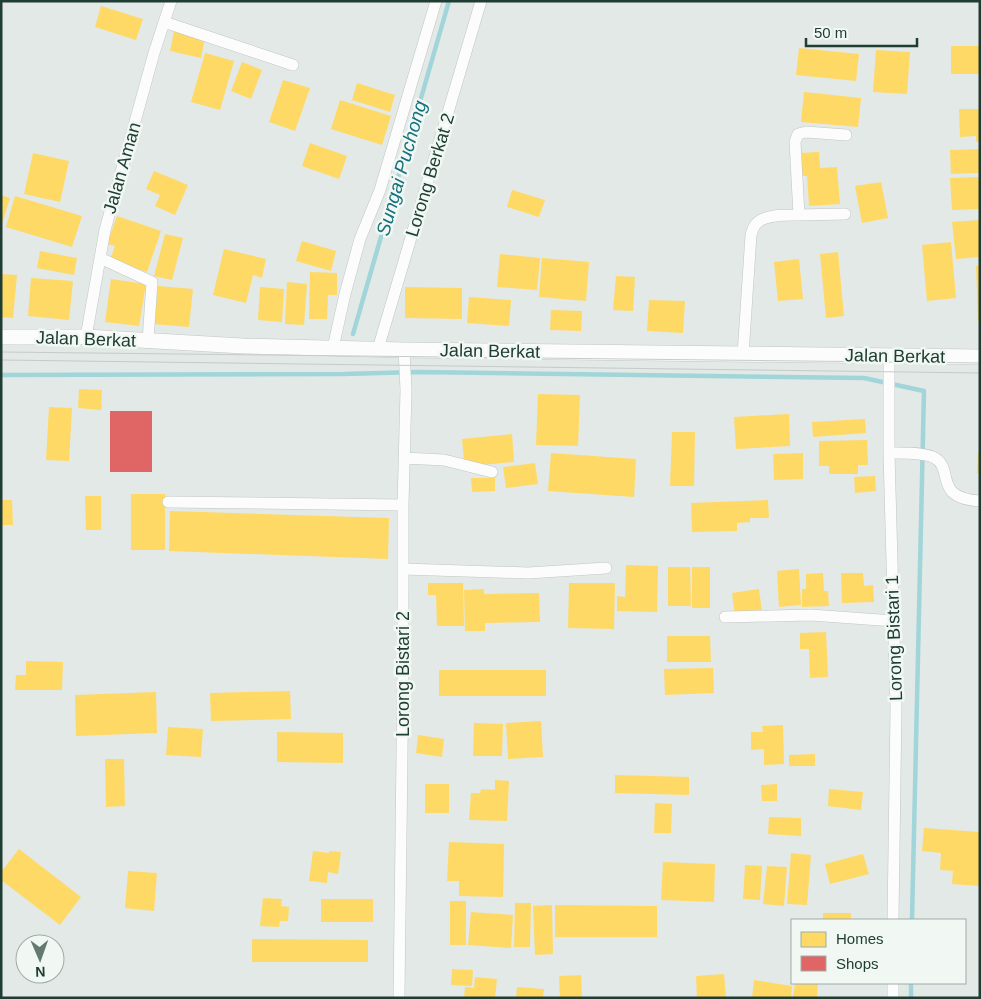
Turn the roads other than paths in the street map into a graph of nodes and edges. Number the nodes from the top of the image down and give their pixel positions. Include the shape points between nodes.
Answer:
1 (171, 1) edge
2 (436, 1) edge
3 (481, 1) edge
4 (164, 22) junction
5 (293, 65) dead end
6 (846, 135) dead end
7 (845, 214) dead end
8 (799, 215) junction
9 (100, 258) junction
10 (1, 337) edge
11 (86, 338) junction
12 (148, 341) junction
13 (333, 348) junction
14 (378, 349) junction
15 (743, 354) junction
16 (405, 357) junction
17 (980, 357) edge
18 (889, 363) junction
19 (889, 453) junction
20 (404, 458) junction
21 (492, 472) dead end
22 (980, 501) edge
23 (168, 502) dead end
24 (403, 505) junction
25 (606, 568) dead end
26 (403, 569) junction
27 (725, 617) dead end
28 (894, 621) junction
29 (893, 919) edge
30 (893, 984) edge
31 (399, 998) edge
32 (893, 998) edge

1 - 4 street, Jalan Aman
2 - 13 street via 380,190 360,238
3 - 14 street, Lorong Berkat 2
4 - 5 street
4 - 9 street, Jalan Aman via 105,230
6 - 8 street via 798,134 795,142
7 - 8 street
8 - 15 street via 765,219 753,229
9 - 11 street, Jalan Aman
9 - 12 street via 152,282
10 - 11 street, Jalan Berkat
11 - 12 street, Jalan Berkat
12 - 13 street, Jalan Berkat
13 - 14 street, Jalan Berkat
14 - 16 street, Jalan Berkat
15 - 16 street, Jalan Berkat
15 - 18 street, Jalan Berkat
16 - 20 street, Lorong Bistari 2
17 - 18 street, Jalan Berkat
18 - 19 street, Lorong Bistari 1
19 - 22 street via 932,457 940,463 947,487 952,492
19 - 28 street, Lorong Bistari 1
20 - 21 street via 444,460
20 - 24 street, Lorong Bistari 2
23 - 24 street
24 - 26 street, Lorong Bistari 2
25 - 26 street via 528,573
26 - 31 street, Lorong Bistari 2
27 - 28 street via 811,615
28 - 29 street, Lorong Bistari 1
30 - 32 street

